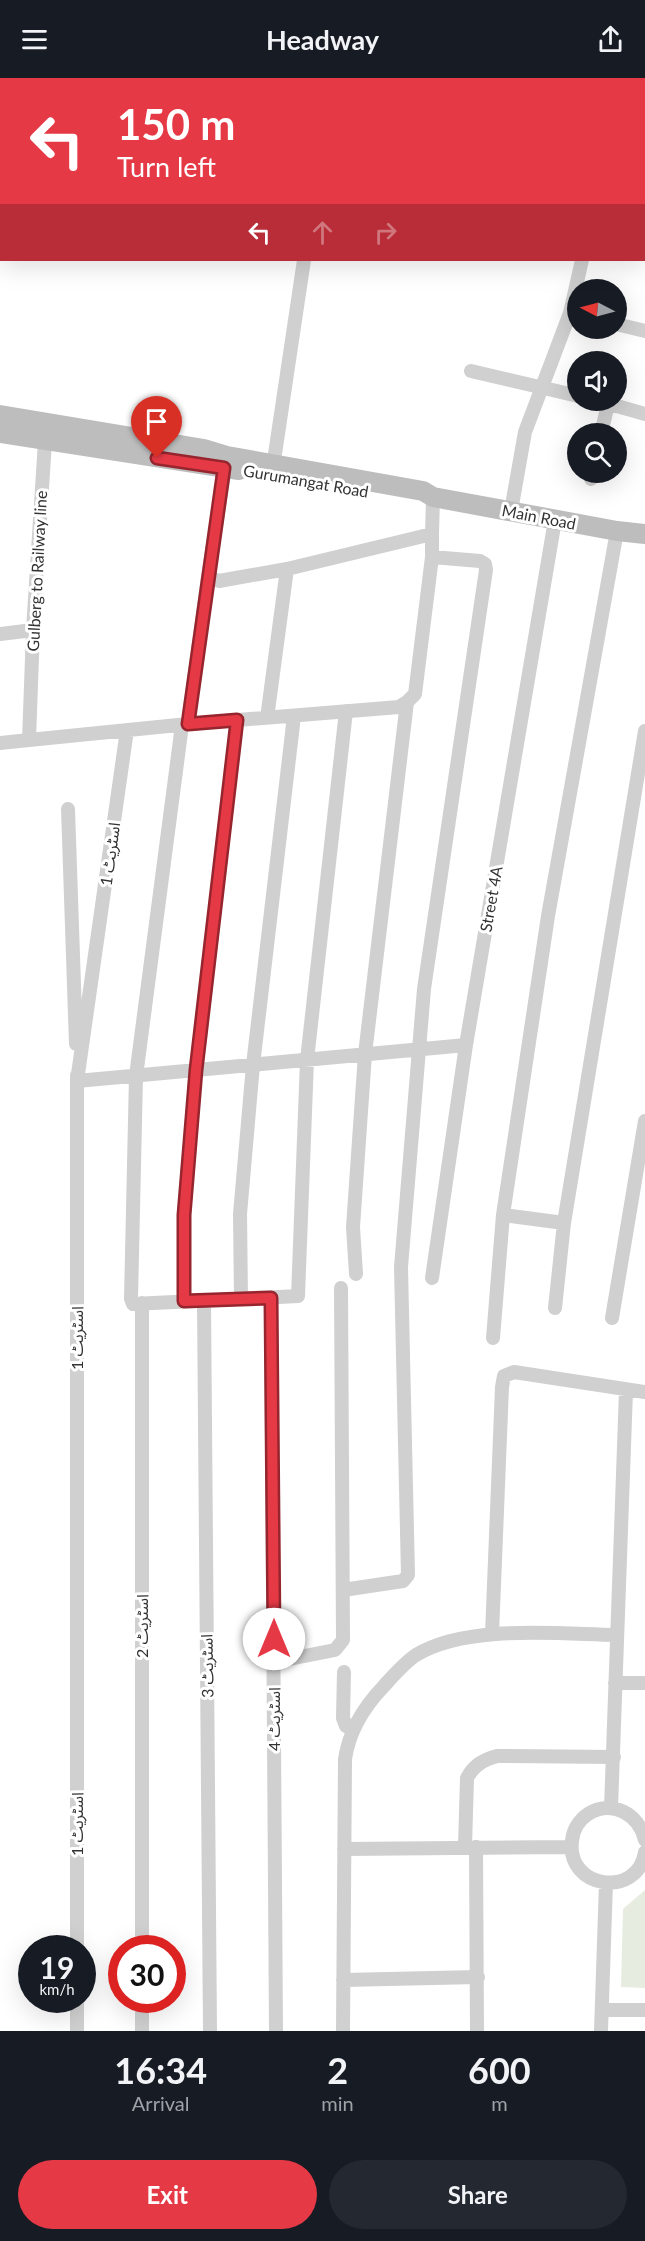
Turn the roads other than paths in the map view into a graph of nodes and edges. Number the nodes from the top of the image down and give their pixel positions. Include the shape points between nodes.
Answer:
1 (304, 261) edge
2 (582, 261) edge
3 (579, 279) edge
4 (627, 327) edge
5 (567, 330) edge
6 (645, 331) edge
7 (471, 370) dead end
8 (543, 387) junction
9 (567, 393) edge
10 (627, 409) edge
11 (645, 414) edge
12 (0, 415) edge
13 (47, 432) junction
14 (0, 433) edge
15 (225, 462) junction
16 (273, 468) junction
17 (433, 497) junction
18 (511, 511) junction
19 (555, 520) junction
20 (617, 531) junction
21 (432, 534) junction
22 (645, 534) edge
23 (432, 557) junction
24 (287, 569) junction
25 (208, 577) junction
26 (33, 630) junction
27 (0, 634) edge
28 (407, 702) junction
29 (346, 711) junction
30 (294, 716) junction
31 (267, 718) junction
32 (237, 720) junction
33 (185, 725) junction
34 (127, 730) junction
35 (645, 731) edge
36 (30, 740) junction
37 (0, 743) edge
38 (68, 809) dead end
39 (466, 1045) junction
40 (420, 1049) junction
41 (364, 1054) junction
42 (307, 1060) junction
43 (253, 1065) junction
44 (196, 1070) junction
45 (136, 1076) junction
46 (77, 1081) junction
47 (645, 1121) edge
48 (503, 1215) junction
49 (564, 1223) junction
50 (356, 1274) dead end
51 (432, 1278) dead end
52 (341, 1288) dead end
53 (271, 1298) junction
54 (241, 1299) junction
55 (184, 1301) junction
56 (204, 1301) junction
57 (141, 1303) junction
58 (555, 1308) dead end
59 (612, 1318) dead end
60 (493, 1338) dead end
61 (626, 1391) junction
62 (645, 1392) edge
63 (343, 1590) junction
64 (492, 1634) junction
65 (616, 1635) junction
66 (274, 1662) junction
67 (344, 1672) dead end
68 (615, 1683) junction
69 (645, 1683) edge
70 (353, 1730) junction
71 (614, 1757) junction
72 (611, 1808) junction
73 (645, 1840) edge
74 (471, 1847) junction
75 (571, 1847) junction
76 (344, 1849) junction
77 (645, 1852) edge
78 (606, 1883) junction
79 (77, 1935) edge
80 (142, 1935) edge
81 (478, 1977) junction
82 (343, 1980) junction
83 (603, 2010) junction
84 (645, 2010) edge
85 (77, 2013) edge
86 (142, 2013) edge
87 (78, 2031) edge
88 (142, 2031) edge
89 (210, 2031) edge
90 (276, 2031) edge
91 (343, 2031) edge
92 (477, 2031) edge
93 (601, 2031) edge

1 - 16 street
2 - 3 street
4 - 6 street
5 - 8 street
7 - 8 street
8 - 9 street
8 - 18 street via 525,432
10 - 11 street
12 - 13 street
13 - 14 street
13 - 15 street, Main Road via 204,448
13 - 26 street, Gulberg to Railway line
15 - 16 street, Main Road
15 - 25 street
16 - 17 street, Main Road via 423,491
17 - 18 street, Main Road
17 - 21 street
18 - 19 street, Main Road
19 - 20 street, Main Road
19 - 39 street, Street 4A
20 - 22 street, Main Road
20 - 48 street via 548,916
21 - 23 street
21 - 24 street
23 - 28 street via 415,694
23 - 40 street via 480,561 486,570 424,989
24 - 25 street via 219,581
24 - 31 street
25 - 33 street
26 - 27 street
26 - 36 street, Gulberg to Railway line
28 - 29 street via 399,707
28 - 41 street
29 - 30 street
29 - 42 street
30 - 31 street
30 - 43 street
31 - 32 street
32 - 33 street
32 - 44 street
33 - 34 street
33 - 45 street
34 - 36 street
34 - 46 street, اسٹریٹ 1
35 - 49 street
36 - 37 street
38 - 46 street
39 - 40 street
39 - 51 street, Street 4A
40 - 41 street
40 - 63 street via 401,1268 408,1575 403,1581
41 - 42 street
41 - 50 street via 353,1227
42 - 43 street
42 - 53 street via 298,1296
43 - 44 street
43 - 54 street via 240,1214
44 - 45 street
44 - 55 street via 184,1215
45 - 46 street
45 - 57 street via 131,1299 133,1304
46 - 79 street, اسٹریٹ 1
47 - 59 street
48 - 49 street
48 - 60 street
49 - 58 street
52 - 63 street
53 - 54 street
53 - 66 street, اسٹریٹ 4
54 - 56 street
55 - 56 street
55 - 57 street
56 - 89 street, اسٹریٹ 3
57 - 80 street, اسٹریٹ 2
61 - 62 street
61 - 64 street via 514,1372 504,1376
61 - 65 street
63 - 66 street via 340,1646
64 - 65 street
64 - 70 street via 453,1641 415,1656 375,1694
65 - 68 street
66 - 90 street, اسٹریٹ 4
67 - 70 street via 343,1718
68 - 69 street
68 - 71 street
70 - 76 street via 345,1759
71 - 72 street
71 - 74 street via 496,1756 472,1768 467,1778
72 - 73 street via 636,1820
72 - 75 street via 599,1809 578,1823
74 - 75 street
74 - 76 street
74 - 81 street
75 - 78 street via 578,1868 586,1876
76 - 82 street
77 - 78 street via 630,1877
78 - 83 street
81 - 82 street
81 - 92 street
82 - 91 street
83 - 84 street
83 - 93 street
85 - 87 street
86 - 88 street

